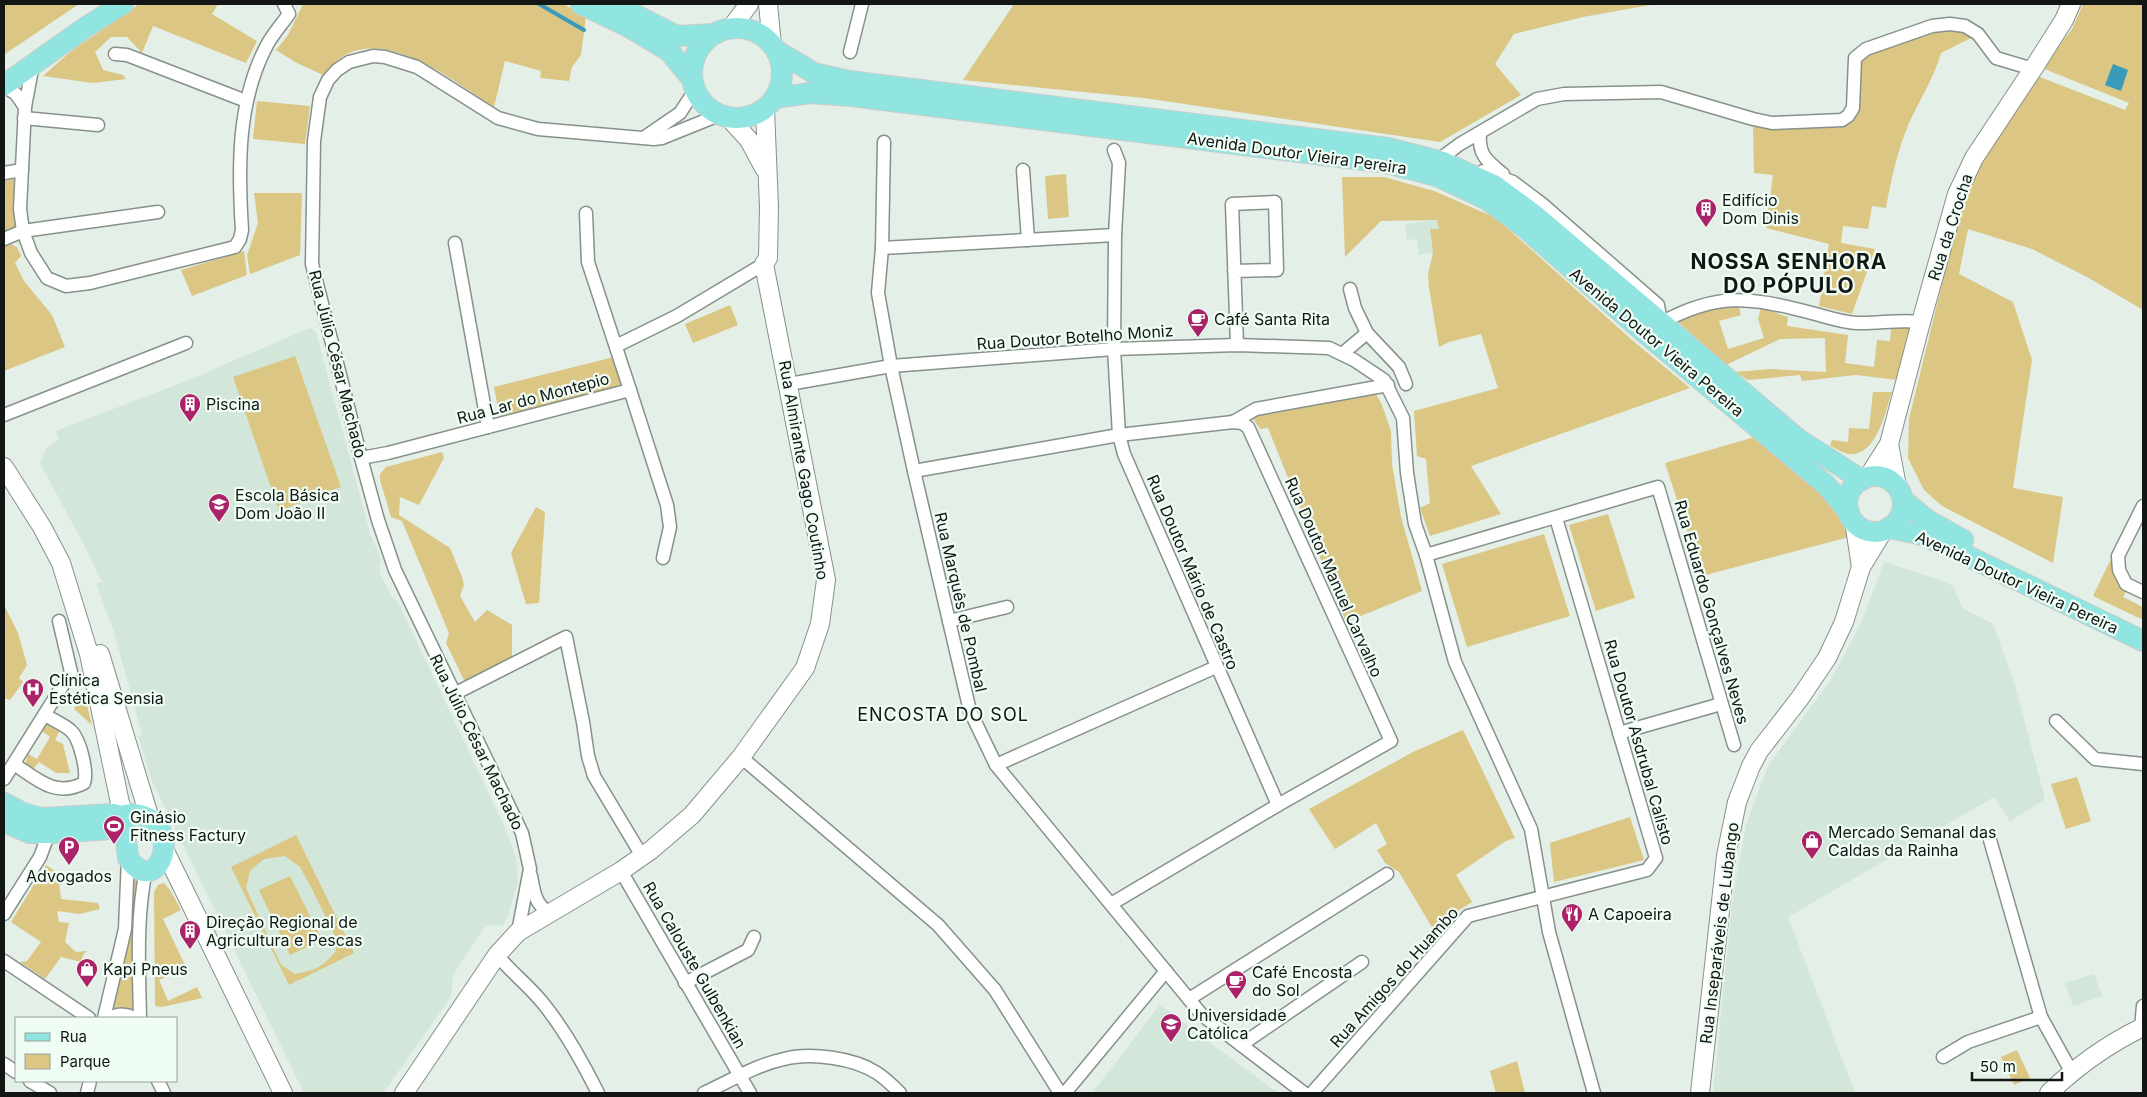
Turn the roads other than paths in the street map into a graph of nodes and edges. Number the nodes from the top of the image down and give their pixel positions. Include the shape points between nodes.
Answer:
1 (100, 4) edge
2 (123, 4) edge
3 (284, 4) edge
4 (581, 4) edge
5 (614, 4) edge
6 (749, 4) edge
7 (768, 4) edge
8 (862, 4) edge
9 (2070, 4) edge
10 (723, 31) junction
11 (775, 48) junction
12 (850, 52) dead end
13 (115, 54) dead end
14 (33, 64) junction
15 (4, 69) edge
16 (2033, 69) junction
17 (693, 84) junction
18 (4, 85) edge
19 (246, 101) junction
20 (770, 103) junction
21 (24, 113) junction
22 (724, 116) junction
23 (98, 125) dead end
24 (1480, 133) junction
25 (645, 138) junction
26 (884, 142) dead end
27 (1114, 150) dead end
28 (1437, 161) junction
29 (22, 170) junction
30 (1023, 170) dead end
31 (4, 173) edge
32 (768, 175) junction
33 (1513, 182) junction
34 (158, 212) dead end
35 (586, 213) dead end
36 (23, 231) junction
37 (1115, 235) junction
38 (4, 239) edge
39 (1028, 240) junction
40 (455, 243) dead end
41 (882, 248) junction
42 (764, 264) junction
43 (1234, 271) junction
44 (1350, 289) dead end
45 (1921, 322) junction
46 (1661, 323) junction
47 (1367, 333) junction
48 (186, 343) dead end
49 (1237, 345) junction
50 (616, 346) junction
51 (1114, 349) junction
52 (1342, 354) junction
53 (891, 366) junction
54 (789, 384) junction
55 (1406, 384) dead end
56 (1388, 386) junction
57 (630, 390) junction
58 (4, 415) edge
59 (1233, 422) junction
60 (488, 427) junction
61 (1119, 435) junction
62 (1889, 444) junction
63 (361, 458) junction
64 (4, 467) edge
65 (914, 471) junction
66 (1865, 479) junction
67 (1900, 493) junction
68 (2143, 506) edge
69 (1851, 517) junction
70 (1556, 518) junction
71 (1886, 529) junction
72 (1426, 555) junction
73 (663, 558) dead end
74 (61, 563) junction
75 (1861, 567) junction
76 (2143, 592) edge
77 (1007, 607) dead end
78 (59, 621) dead end
79 (949, 621) junction
80 (2143, 626) edge
81 (2143, 641) edge
82 (1216, 667) junction
83 (454, 694) junction
84 (1721, 704) junction
85 (45, 715) junction
86 (2056, 721) dead end
87 (1619, 733) junction
88 (1734, 745) dead end
89 (741, 757) junction
90 (14, 764) junction
91 (2143, 764) edge
92 (996, 766) junction
93 (4, 779) edge
94 (4, 803) edge
95 (1278, 805) junction
96 (150, 818) junction
97 (124, 820) junction
98 (4, 822) edge
99 (49, 833) junction
100 (1990, 840) dead end
101 (164, 848) junction
102 (642, 856) junction
103 (128, 858) junction
104 (151, 869) junction
105 (530, 869) junction
106 (622, 870) junction
107 (1387, 874) dead end
108 (183, 888) junction
109 (1542, 897) junction
110 (1111, 904) junction
111 (550, 913) junction
112 (4, 914) edge
113 (518, 932) junction
114 (754, 937) dead end
115 (497, 955) junction
116 (4, 961) edge
117 (1362, 962) dead end
118 (1166, 971) junction
119 (685, 983) junction
120 (1189, 999) junction
121 (2143, 1006) edge
122 (88, 1017) edge
123 (104, 1017) edge
124 (112, 1017) edge
125 (133, 1017) edge
126 (140, 1017) edge
127 (2041, 1017) junction
128 (2142, 1027) edge
129 (1241, 1045) junction
130 (1943, 1057) dead end
131 (4, 1064) edge
132 (15, 1071) edge
133 (2072, 1071) junction
134 (740, 1075) junction
135 (32, 1082) edge
136 (50, 1093) edge
137 (283, 1093) edge
138 (405, 1093) edge
139 (598, 1093) edge
140 (704, 1093) edge
141 (750, 1093) edge
142 (900, 1093) edge
143 (1060, 1093) edge
144 (1065, 1093) edge
145 (1304, 1093) edge
146 (1312, 1093) edge
147 (1594, 1093) edge
148 (1698, 1093) edge
149 (2048, 1093) edge

1 - 15 main road
2 - 14 main road
3 - 19 street via 289,14 268,44
4 - 17 main road via 627,26 669,52
5 - 10 main road via 677,36
6 - 10 street
7 - 11 street
8 - 12 street
9 - 16 street, Rua da Crocha via 2064,20
10 - 11 main road via 749,30 758,33
10 - 17 main road via 699,48 692,68
11 - 20 main road via 782,75
11 - 28 main road, Avenida Doutor Vieira Pereira via 814,72 849,81 1388,148
13 - 19 street via 127,55
14 - 18 main road
14 - 21 street
16 - 24 street via 1996,58 1978,34 1964,26 1932,26 1866,49 1855,58 1853,108 1842,120 1772,123 1661,92 1564,94 1536,99
16 - 45 street, Rua da Crocha via 1974,158 1957,194
17 - 22 main road via 707,107
17 - 25 street via 680,113
18 - 21 street via 16,94
19 - 36 street via 241,141 242,230 235,247 66,286 47,278 30,253
20 - 22 main road via 748,117
20 - 32 street, Rua Almirante Gago Coutinho
20 - 69 main road, Avenida Doutor Vieira Pereira via 810,93 851,96 1387,163 1438,176 1486,199 1524,228 1826,485
21 - 23 street
21 - 29 street
22 - 25 street, Rua Júlio César Machado via 662,138
22 - 32 street, Rua Almirante Gago Coutinho via 749,140
24 - 28 street
24 - 33 street via 1478,147 1489,163
25 - 63 street, Rua Júlio César Machado via 538,129 498,118 418,66 401,60 373,56 349,62 328,80 320,97 314,141 312,264
26 - 41 street, Rua Marquês de Pombal
27 - 37 street, Rua Doutor Mário de Castro via 1120,163
28 - 33 street, Avenida Doutor Vieira Pereira via 1460,162
28 - 46 main road, Avenida Doutor Vieira Pereira via 1494,185 1536,216
29 - 31 street
29 - 36 street via 20,209
30 - 39 street
32 - 42 street, Rua Almirante Gago Coutinho via 768,258
33 - 46 street, Avenida Doutor Vieira Pereira via 1658,305
34 - 36 street
35 - 50 street via 588,262
36 - 38 street
37 - 39 street
37 - 51 street, Rua Doutor Mário de Castro
39 - 41 street
40 - 60 street
41 - 53 street, Rua Marquês de Pombal via 878,294
42 - 50 street via 677,316
42 - 54 street, Rua Almirante Gago Coutinho
43 - 43 street via 1232,204 1275,202 1277,270
43 - 49 street
44 - 47 street via 1354,308
45 - 46 street via 1856,323 1768,302 1728,300 1683,311
45 - 62 street, Rua da Crocha
46 - 66 main road, Avenida Doutor Vieira Pereira via 1798,439
47 - 52 street
47 - 55 street via 1399,367
48 - 58 street
49 - 51 street, Rua Doutor Botelho Moniz
49 - 52 street, Rua Doutor Botelho Moniz via 1329,348
50 - 57 street
51 - 53 street, Rua Doutor Botelho Moniz
51 - 61 street, Rua Doutor Mário de Castro
52 - 56 street, Rua Doutor Botelho Moniz via 1367,368
53 - 54 street, Rua Doutor Botelho Moniz
53 - 65 street, Rua Marquês de Pombal
54 - 89 street, Rua Almirante Gago Coutinho via 826,580 824,608 805,668
56 - 59 street via 1256,410
56 - 72 street, Rua Doutor Botelho Moniz via 1403,418 1410,497
57 - 60 street, Rua Lar do Montepio
57 - 73 street, Rua Lar do Montepio via 667,505 670,527
59 - 61 street
59 - 95 street, Rua Doutor Manuel Carvalho via 1248,427 1391,742
60 - 63 street, Rua Lar do Montepio
61 - 65 street
61 - 82 street, Rua Doutor Mário de Castro via 1124,454
62 - 66 street, Rua da Crocha
62 - 67 street, Rua da Crocha
63 - 83 street, Rua Júlio César Machado via 396,570
64 - 74 street
65 - 79 street, Rua Marquês de Pombal
66 - 67 main road via 1884,478
66 - 69 main road via 1851,490 1848,505
67 - 71 main road via 1901,515
67 - 80 main road, Avenida Doutor Vieira Pereira via 1946,532
68 - 76 street via 2118,556 2119,570 2126,584
69 - 71 main road via 1867,530
69 - 75 street, Rua Inseparáveis de Lubango
70 - 72 street
70 - 84 street, Rua Eduardo Gonçalves Neves via 1658,487
70 - 87 street, Rua Doutor Asdrubal Calisto
71 - 75 street, Rua Inseparáveis de Lubango
71 - 81 main road, Avenida Doutor Vieira Pereira via 1919,534 1949,547
72 - 109 street, Rua Doutor Botelho Moniz via 1455,662 1531,829
74 - 96 street via 84,598
74 - 97 street via 89,654
75 - 148 street, Rua Inseparáveis de Lubango via 1836,640 1800,698 1759,751 1737,802 1726,856
77 - 79 street
78 - 85 street via 71,672
79 - 92 street, Rua Marquês de Pombal via 970,711
82 - 92 street
82 - 95 street, Rua Doutor Mário de Castro
83 - 102 street via 566,637 594,776
83 - 105 street, Rua Júlio César Machado via 522,832
84 - 87 street
84 - 88 street, Rua Eduardo Gonçalves Neves
85 - 90 street
85 - 90 street via 71,730 78,740 86,776 84,783 56,789
86 - 91 street via 2095,759
87 - 109 street, Rua Doutor Asdrubal Calisto via 1656,858 1647,870
89 - 102 street, Rua Almirante Gago Coutinho via 692,815
89 - 143 street via 938,925 995,990
90 - 93 street
92 - 110 street, Rua Marquês de Pombal
94 - 97 main road via 41,818 114,814
95 - 110 street
96 - 97 main road via 138,814
96 - 101 main road via 158,828
97 - 99 main road
97 - 103 main road
98 - 99 main road via 30,833
99 - 112 street via 40,857
100 - 127 street
101 - 104 main road via 160,864
101 - 108 street
102 - 106 street, Rua Almirante Gago Coutinho
103 - 104 main road via 135,866
103 - 123 street via 125,929
104 - 108 street
104 - 126 street via 141,899
105 - 111 street, Rua Júlio César Machado via 540,908
105 - 113 street, Rua Júlio César Machado
106 - 111 street, Rua Almirante Gago Coutinho
106 - 119 street, Rua Calouste Gulbenkian
107 - 120 street
108 - 137 street
109 - 146 street, Rua Amigos do Huambo via 1468,916
109 - 147 street, Rua Doutor Botelho Moniz
110 - 118 street, Rua Marquês de Pombal
111 - 113 street, Rua Almirante Gago Coutinho
113 - 115 street
114 - 119 street via 748,950
115 - 138 street
115 - 139 street via 554,1018
116 - 122 street
117 - 129 street
118 - 120 street, Rua Marquês de Pombal
118 - 144 street
119 - 134 street, Rua Calouste Gulbenkian
120 - 129 street, Rua Marquês de Pombal via 1202,1015
121 - 128 street
124 - 125 street
127 - 130 street via 1968,1042
127 - 133 street
128 - 133 street
129 - 145 street, Rua Marquês de Pombal
131 - 132 street
133 - 149 street
134 - 140 street
134 - 141 street, Rua Calouste Gulbenkian
134 - 142 street via 784,1059 824,1057 877,1072
135 - 136 street

